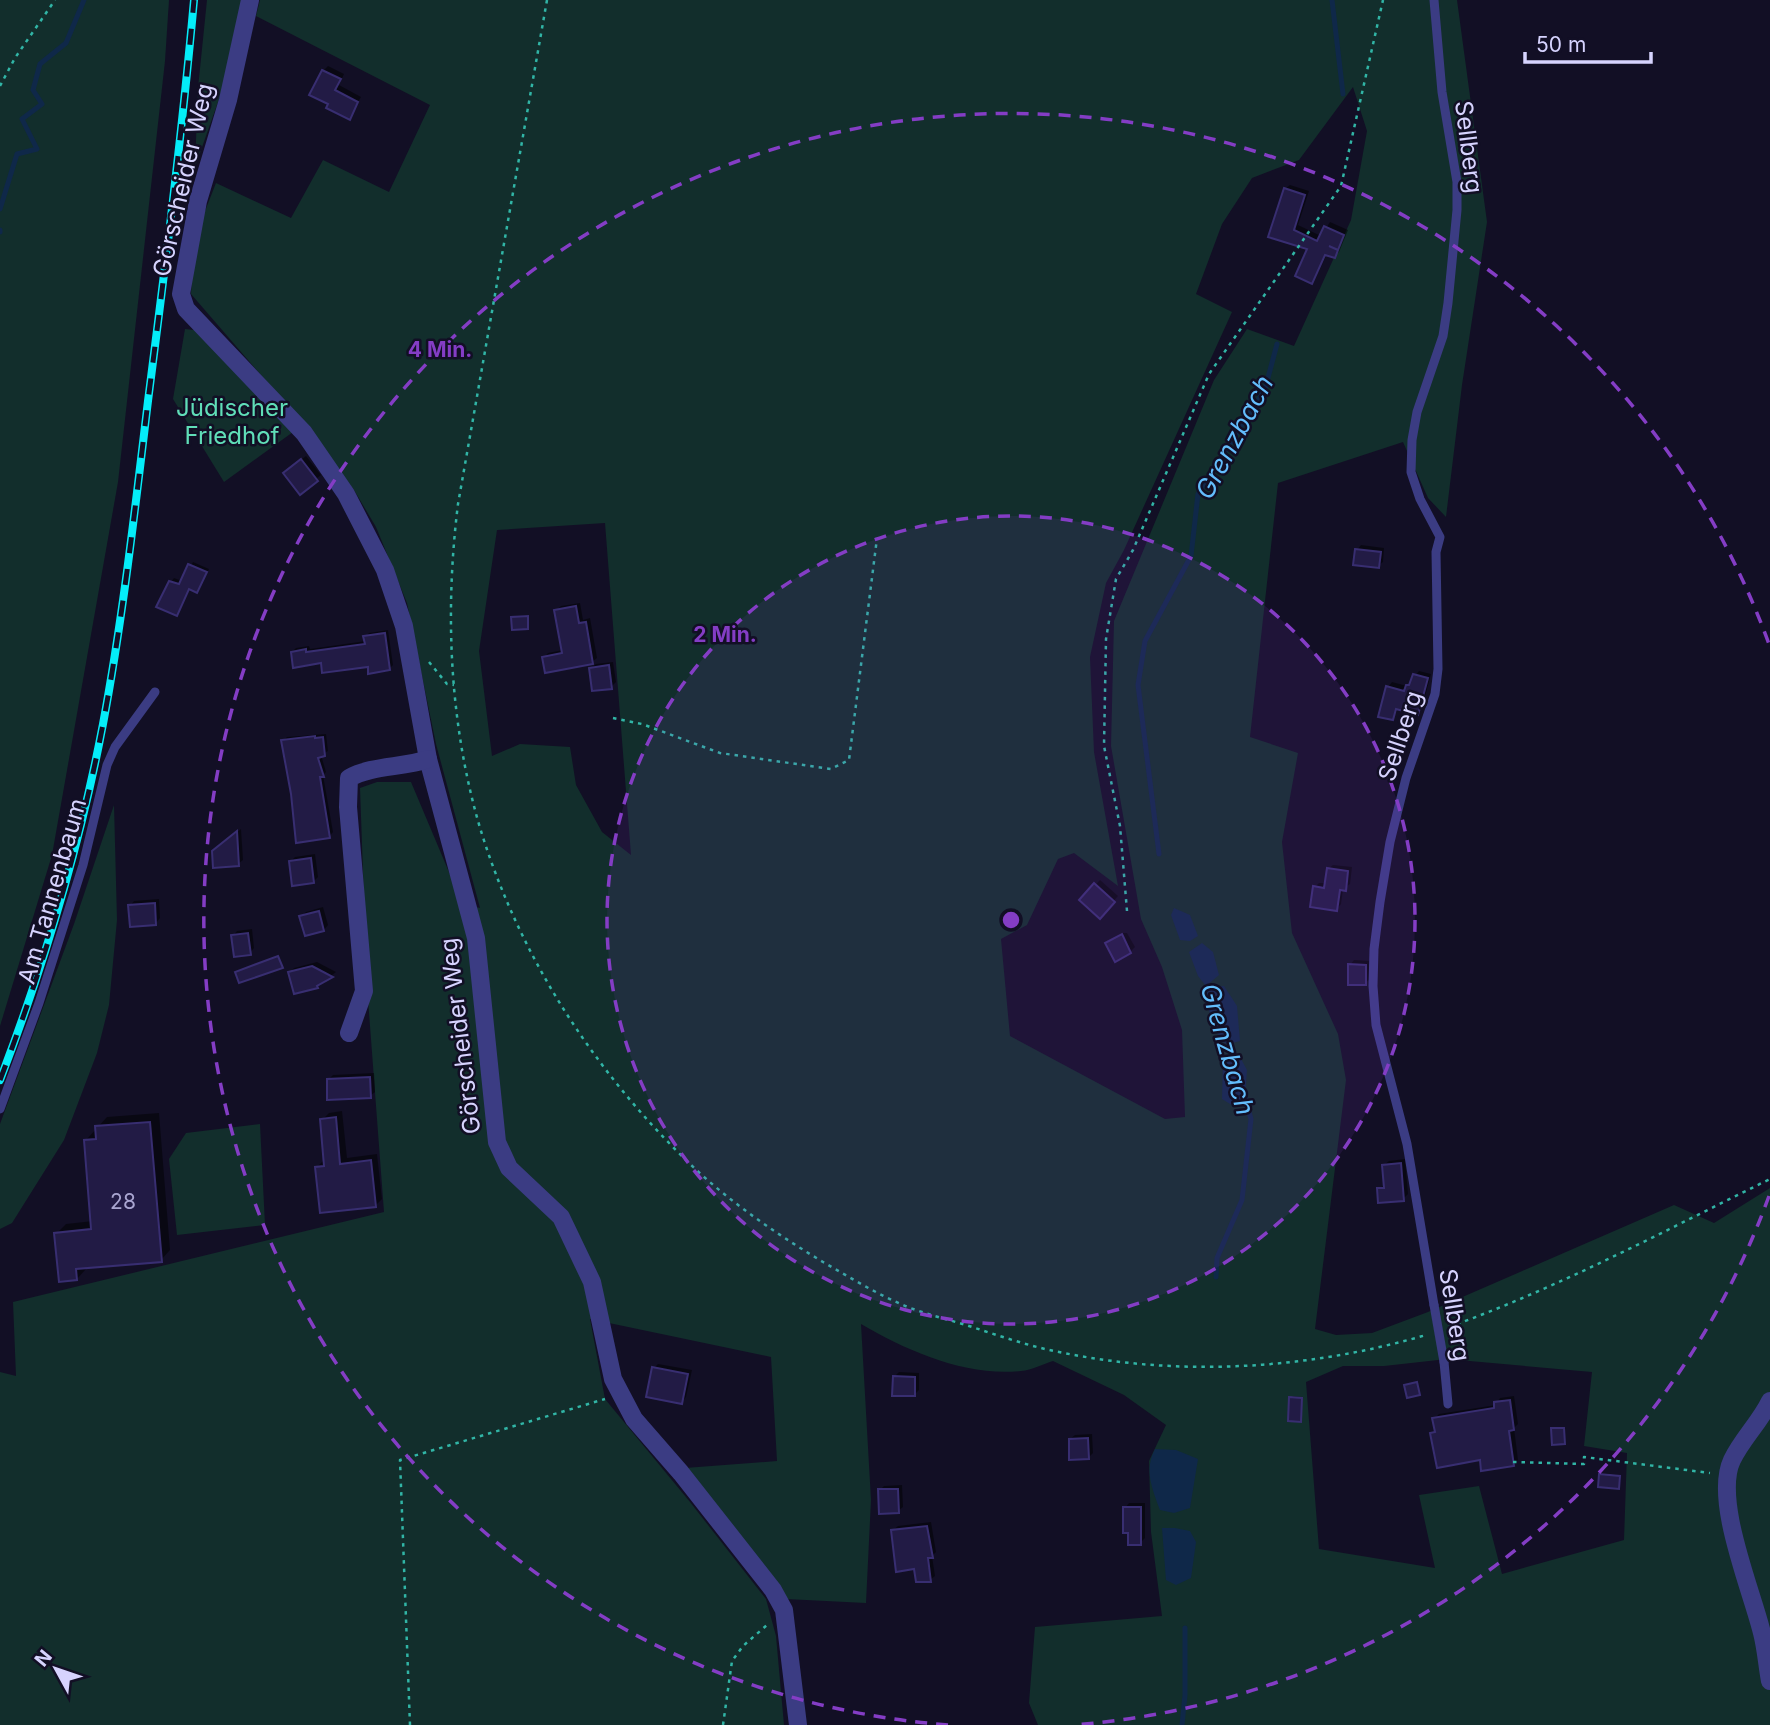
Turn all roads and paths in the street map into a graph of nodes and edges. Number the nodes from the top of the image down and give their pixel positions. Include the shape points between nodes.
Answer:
1 (55, 0) edge
2 (250, 0) edge
3 (547, 0) edge
4 (1383, 0) edge
5 (1434, 0) edge
6 (0, 86) edge
7 (877, 538) dead end
8 (410, 664) junction
9 (454, 685) junction
10 (155, 692) dead end
11 (612, 718) dead end
12 (428, 759) junction
13 (1127, 911) dead end
14 (349, 1033) dead end
15 (0, 1108) edge
16 (1770, 1179) edge
17 (1445, 1329) dead end
18 (1432, 1333) dead end
19 (621, 1394) junction
20 (1770, 1401) edge
21 (1448, 1404) dead end
22 (1513, 1462) dead end
23 (1727, 1476) junction
24 (784, 1610) junction
25 (1770, 1681) edge
26 (410, 1725) edge
27 (723, 1725) edge
28 (798, 1725) edge

1 - 6 path
2 - 8 street, Görscheider Weg via 228,100 198,201 181,293 186,309 304,433 346,494 385,570 404,626
3 - 9 path via 458,504 450,609
4 - 13 path via 1341,186 1209,374 1133,550 1116,579 1106,639 1104,746 1120,826
5 - 21 lane, Sellberg, bridge via 1457,200 1443,336 1417,412 1411,461 1414,484 1440,537 1436,552 1437,682 1390,842 1373,986 1376,1025 1408,1143
7 - 11 path via 849,760 831,769 720,752
8 - 9 path via 429,662 447,684
8 - 12 street, Görscheider Weg
9 - 18 path via 480,826 519,928 545,979 630,1101 688,1163 768,1227 854,1281 905,1306 1069,1354 1180,1367 1224,1367 1365,1351
10 - 15 lane, Am Tannenbaum via 107,765 83,865
12 - 14 street via 349,778 364,991
12 - 19 street, Görscheider Weg via 476,938 497,1142 509,1168 561,1217 592,1282 613,1379
16 - 17 path via 1565,1280
19 - 24 street, Görscheider Weg via 634,1419 773,1590
19 - 26 path via 400,1460
20 - 23 street via 1731,1460
22 - 23 path via 1584,1464 1584,1457
23 - 25 street via 1737,1553 1762,1633
24 - 27 path via 732,1661
24 - 28 street, Görscheider Weg

